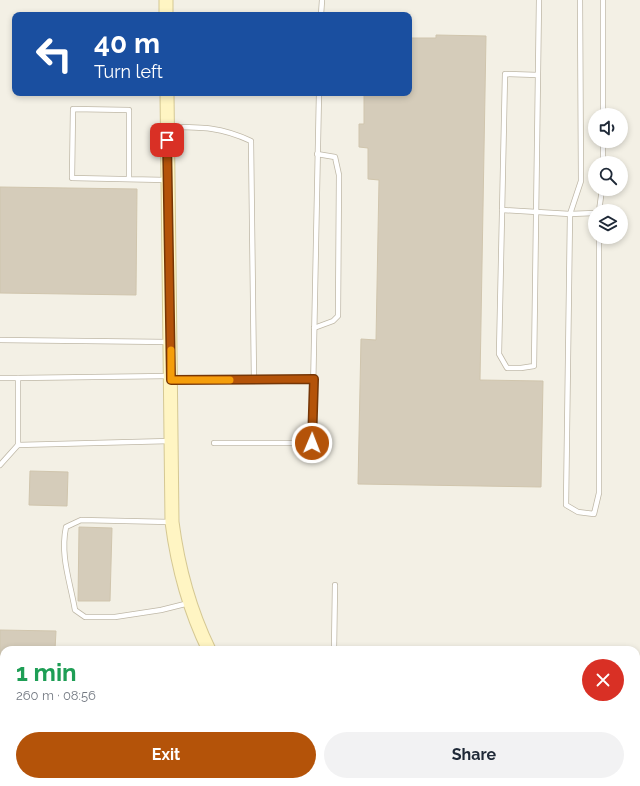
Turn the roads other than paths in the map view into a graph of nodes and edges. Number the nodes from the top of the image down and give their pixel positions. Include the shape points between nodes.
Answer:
1 (166, 0) edge
2 (322, 0) edge
3 (539, 0) edge
4 (580, 0) edge
5 (603, 0) edge
6 (166, 12) edge
7 (321, 12) edge
8 (538, 75) junction
9 (167, 96) edge
10 (319, 96) edge
11 (603, 108) edge
12 (167, 127) junction
13 (317, 154) junction
14 (129, 178) junction
15 (168, 180) junction
16 (502, 210) junction
17 (536, 211) junction
18 (588, 213) edge
19 (570, 214) junction
20 (599, 244) edge
21 (314, 328) junction
22 (0, 340) edge
23 (171, 342) junction
24 (0, 378) edge
25 (18, 378) junction
26 (171, 378) junction
27 (314, 379) junction
28 (254, 380) junction
29 (172, 441) junction
30 (214, 443) dead end
31 (18, 446) junction
32 (0, 466) edge
33 (172, 522) junction
34 (334, 585) dead end
35 (189, 603) junction
36 (207, 646) edge
37 (334, 646) edge

1 - 6 street
2 - 7 lane
3 - 8 lane
4 - 19 lane via 581,181
5 - 11 lane
8 - 16 lane via 505,74
8 - 17 lane
9 - 12 street
10 - 13 lane
12 - 15 street
12 - 28 lane via 216,128 251,141
13 - 21 lane
13 - 21 lane via 335,157 339,175 338,316 333,321
14 - 14 lane via 72,178 73,109 129,110
14 - 15 lane
15 - 23 street
16 - 17 lane
16 - 17 lane via 500,354 507,368 534,366
17 - 19 lane
18 - 19 lane
19 - 20 lane via 566,505 578,512 594,514 599,493
21 - 27 lane
22 - 23 lane
23 - 26 street
24 - 25 lane
25 - 26 lane
25 - 31 lane
26 - 28 lane
26 - 29 street
27 - 28 lane
27 - 30 lane via 312,443
29 - 31 lane
29 - 33 street
31 - 32 lane
33 - 35 street via 176,551
33 - 35 lane via 81,520 66,527 62,543 63,555 75,610 85,617 115,617
34 - 37 lane
35 - 36 street

